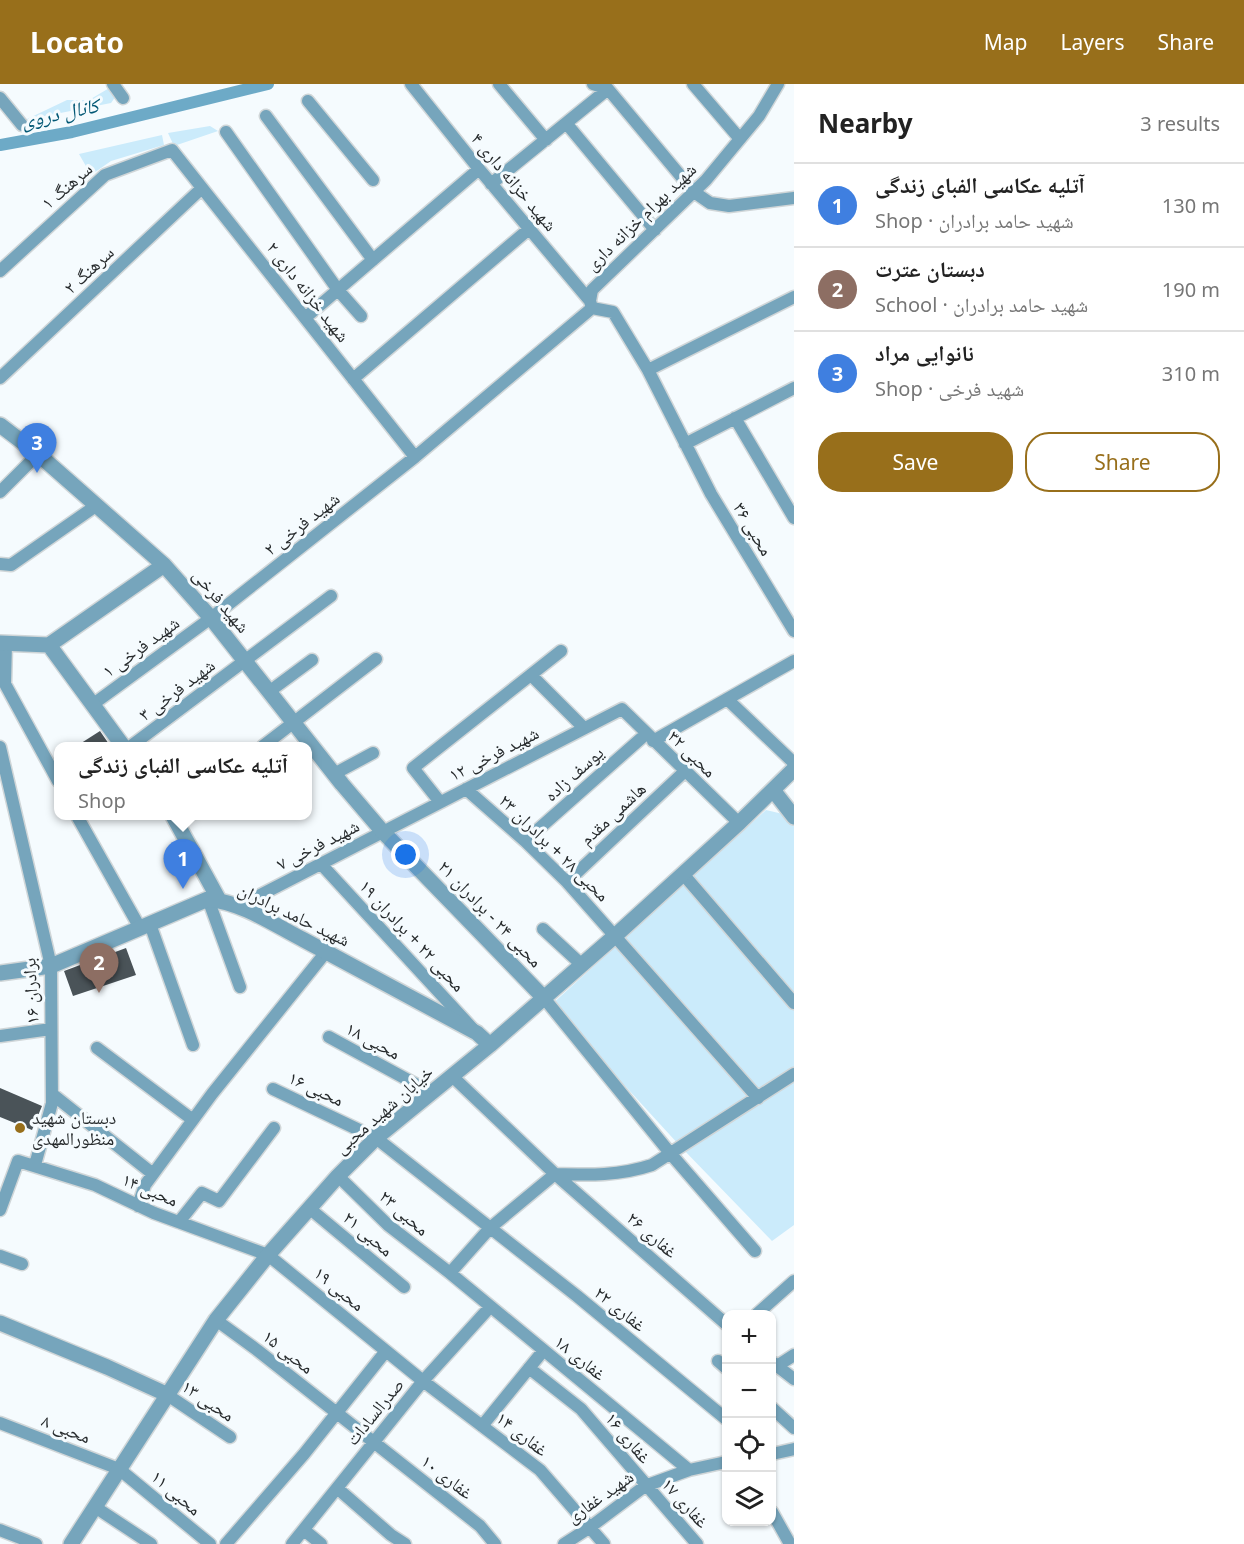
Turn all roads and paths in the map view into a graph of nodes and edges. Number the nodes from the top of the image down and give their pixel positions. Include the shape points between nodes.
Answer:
1 (113, 84) edge
2 (411, 84) edge
3 (499, 84) edge
4 (593, 84) edge
5 (693, 84) edge
6 (778, 84) edge
7 (608, 90) junction
8 (0, 98) edge
9 (123, 98) dead end
10 (308, 101) dead end
11 (266, 116) dead end
12 (567, 123) junction
13 (22, 125) dead end
14 (226, 132) dead end
15 (740, 139) junction
16 (546, 140) junction
17 (172, 150) joint
18 (479, 169) junction
19 (373, 180) dead end
20 (491, 184) junction
21 (202, 188) junction
22 (694, 192) junction
23 (794, 198) edge
24 (529, 229) junction
25 (655, 230) junction
26 (373, 260) junction
27 (0, 271) edge
28 (338, 290) junction
29 (794, 297) edge
30 (591, 304) junction
31 (361, 316) dead end
32 (305, 318) junction
33 (648, 370) junction
34 (0, 378) edge
35 (353, 379) junction
36 (794, 388) edge
37 (735, 418) junction
38 (0, 425) edge
39 (685, 444) junction
40 (38, 454) junction
41 (415, 457) junction
42 (0, 492) edge
43 (97, 505) junction
44 (794, 518) edge
45 (0, 564) edge
46 (164, 565) junction
47 (331, 596) dead end
48 (211, 618) junction
49 (794, 631) edge
50 (3, 643) edge
51 (49, 645) junction
52 (561, 651) dead end
53 (312, 660) dead end
54 (376, 660) dead end
55 (245, 661) junction
56 (794, 662) edge
57 (531, 675) junction
58 (270, 691) junction
59 (727, 699) junction
60 (92, 705) junction
61 (622, 709) joint
62 (295, 722) junction
63 (584, 728) junction
64 (650, 737) junction
65 (119, 742) edge
66 (138, 742) edge
67 (270, 742) edge
68 (310, 742) edge
69 (312, 745) edge
70 (0, 747) edge
71 (373, 753) dead end
72 (794, 763) edge
73 (794, 769) edge
74 (684, 772) junction
75 (54, 774) edge
76 (334, 774) junction
77 (465, 789) junction
78 (773, 790) junction
79 (440, 802) junction
80 (794, 816) edge
81 (79, 820) edge
82 (175, 820) edge
83 (739, 823) junction
84 (383, 832) junction
85 (525, 841) junction
86 (321, 864) junction
87 (683, 874) junction
88 (567, 882) junction
89 (213, 900) junction
90 (239, 906) junction
91 (145, 926) junction
92 (543, 929) dead end
93 (616, 935) junction
94 (326, 952) junction
95 (582, 965) junction
96 (51, 966) junction
97 (0, 974) edge
98 (240, 987) dead end
99 (544, 998) junction
100 (794, 1004) edge
101 (51, 1029) junction
102 (477, 1033) junction
103 (0, 1036) edge
104 (330, 1038) dead end
105 (193, 1045) dead end
106 (490, 1045) junction
107 (97, 1048) dead end
108 (794, 1074) edge
109 (452, 1076) junction
110 (273, 1089) dead end
111 (432, 1093) junction
112 (52, 1094) junction
113 (758, 1098) junction
114 (193, 1120) junction
115 (274, 1128) dead end
116 (376, 1138) junction
117 (670, 1153) junction
118 (35, 1165) junction
119 (153, 1174) junction
120 (555, 1174) junction
121 (338, 1176) junction
122 (138, 1206) junction
123 (309, 1208) junction
124 (0, 1210) edge
125 (179, 1222) junction
126 (490, 1228) junction
127 (755, 1251) dead end
128 (268, 1255) junction
129 (0, 1256) edge
130 (22, 1264) dead end
131 (450, 1273) junction
132 (794, 1281) edge
133 (404, 1287) dead end
134 (490, 1307) junction
135 (761, 1310) edge
136 (216, 1320) junction
137 (722, 1320) edge
138 (0, 1323) edge
139 (386, 1351) junction
140 (543, 1351) junction
141 (794, 1355) edge
142 (776, 1363) edge
143 (776, 1366) edge
144 (529, 1368) junction
145 (794, 1379) edge
146 (423, 1381) junction
147 (166, 1394) junction
148 (776, 1412) edge
149 (336, 1413) junction
150 (725, 1418) edge
151 (0, 1423) edge
152 (482, 1426) junction
153 (794, 1428) edge
154 (230, 1437) dead end
155 (374, 1442) junction
156 (794, 1449) edge
157 (776, 1453) edge
158 (722, 1463) edge
159 (119, 1469) junction
160 (689, 1470) junction
161 (645, 1486) junction
162 (338, 1488) junction
163 (95, 1507) junction
164 (776, 1520) edge
165 (589, 1528) junction
166 (0, 1530) edge
167 (304, 1530) junction
168 (76, 1542) edge
169 (36, 1544) edge
170 (151, 1544) edge
171 (210, 1544) edge
172 (226, 1544) edge
173 (292, 1544) edge
174 (321, 1544) edge
175 (405, 1544) edge
176 (495, 1544) edge
177 (564, 1544) edge
178 (604, 1544) edge
179 (697, 1544) edge
180 (790, 1544) edge

1 - 9 street
2 - 18 street, شهید خزانه داری ۴
3 - 16 street
4 - 7 street
5 - 15 street
6 - 15 street, شهید بهرام خزانه داری
7 - 12 street
7 - 22 street
8 - 13 street
10 - 19 street
11 - 26 street
12 - 16 street
12 - 25 street
14 - 28 street
15 - 22 street, شهید بهرام خزانه داری
16 - 20 street
17 - 21 street, شهید خزانه داری ۲
17 - 27 street, سرهنگ ۱ via 105,175
18 - 20 street, شهید خزانه داری ۴
18 - 26 street
20 - 24 street, شهید خزانه داری ۴
21 - 32 street, شهید خزانه داری ۲
21 - 34 street, سرهنگ ۲
22 - 23 street via 711,203 729,206
22 - 25 street, شهید بهرام خزانه داری
24 - 30 street, شهید خزانه داری ۴
24 - 35 street
25 - 30 street, شهید بهرام خزانه داری via 592,290
26 - 28 street
28 - 31 street
28 - 32 street
29 - 33 street
30 - 33 street, محبی ۳۶ via 613,312
30 - 41 street, شهید بهرام خزانه داری
32 - 35 street, شهید خزانه داری ۲
33 - 39 street, محبی ۳۶
35 - 41 street, شهید خزانه داری ۲
36 - 37 street
37 - 39 street
37 - 44 street
38 - 40 street, شهید فرخی
39 - 49 street, محبی ۳۶
40 - 42 street
40 - 43 street, شهید فرخی
41 - 48 street, شهید فرخی ۲
43 - 45 street via 11,565
43 - 46 street, شهید فرخی
46 - 48 street, شهید فرخی
46 - 51 street
47 - 55 street, شهید فرخی ۳
48 - 55 street, شهید فرخی
48 - 60 street, شهید فرخی ۱
50 - 51 street
50 - 75 street via 5,684
51 - 60 street
52 - 57 street
53 - 58 street
54 - 62 street
55 - 58 street, شهید فرخی
55 - 66 street, شهید فرخی ۳
56 - 59 street, یوسف زاده
57 - 63 street
57 - 79 street via 413,768
58 - 62 street, شهید فرخی
59 - 64 street, یوسف زاده
59 - 72 street
60 - 65 street
61 - 63 street, شهید فرخی ۱۲
61 - 64 street, محبی ۳۲
62 - 67 street
62 - 68 street, شهید فرخی
63 - 77 street, شهید فرخی ۱۲
64 - 74 street, محبی ۳۲
64 - 85 street, یوسف زاده
69 - 76 street, شهید فرخی
70 - 96 street, برادران ۱۶
71 - 76 street
73 - 78 street, خیابان شهید محبی
74 - 83 street, محبی ۳۲
74 - 88 street, هاشمی مقدم
76 - 84 street, شهید فرخی
77 - 79 street, شهید فرخی ۱۲
77 - 85 street, محبی ۲۸ + برادران ۲۳
78 - 80 street
78 - 83 street, خیابان شهید محبی
79 - 84 street, شهید فرخی ۱۲
81 - 91 street
82 - 89 street
83 - 87 street, خیابان شهید محبی
84 - 86 street, شهید فرخی ۷
84 - 99 street, محبی ۲۴ - برادران ۲۱
85 - 88 street, محبی ۲۸ + برادران ۲۳
86 - 90 street, شهید فرخی ۷
86 - 102 street, محبی ۲۲ + برادران ۱۹
87 - 93 street, خیابان شهید محبی
87 - 100 street
88 - 93 street, محبی ۲۸ + برادران ۲۳
89 - 90 street, شهید حامد برادران
89 - 91 street, شهید حامد برادران
89 - 98 street
90 - 94 street, شهید حامد برادران
91 - 96 street, شهید حامد برادران
91 - 105 street
92 - 95 street
93 - 95 street, خیابان شهید محبی
93 - 113 street, محبی ۲۸ + برادران ۲۳
94 - 102 street, شهید حامد برادران
94 - 114 street
95 - 99 street, خیابان شهید محبی
96 - 97 street, شهید حامد برادران
96 - 101 street, برادران ۱۶
99 - 106 street, خیابان شهید محبی
99 - 117 street
101 - 103 street
101 - 112 street, برادران ۱۶
102 - 106 street, شهید حامد برادران
104 - 111 street, محبی ۱۸
106 - 109 street, خیابان شهید محبی
107 - 114 street
108 - 113 street
109 - 111 street, خیابان شهید محبی
109 - 120 street, غفاری ۲۶
110 - 116 street, محبی ۱۶
111 - 116 street, خیابان شهید محبی
112 - 118 street, برادران ۱۶
112 - 119 street
113 - 117 street
114 - 119 street
115 - 125 street via 219,1201 202,1193
116 - 121 street, خیابان شهید محبی
116 - 126 street, محبی ۱۶
117 - 120 street via 632,1172
117 - 127 street
118 - 122 street, محبی ۱۴ via 95,1185
118 - 124 street, محبی ۱۴ via 18,1161
119 - 122 street
120 - 126 street
120 - 137 street, غفاری ۲۶
121 - 123 street, خیابان شهید محبی
121 - 131 street, محبی ۲۳ via 388,1225
122 - 125 street, محبی ۱۴
123 - 128 street, خیابان شهید محبی
123 - 133 street, محبی ۲۱
125 - 128 street, محبی ۱۴
126 - 131 street
126 - 150 street, غفاری ۲۲
128 - 136 street, خیابان شهید محبی
128 - 139 street, محبی ۱۹
129 - 130 street
131 - 134 street, غفاری ۱۸
132 - 135 street
134 - 140 street, غفاری ۱۸
134 - 146 street, صدرالسادات
136 - 147 street, خیابان شهید محبی
136 - 149 street, محبی ۱۵
138 - 147 street
139 - 146 street, محبی ۱۹
139 - 149 street
140 - 144 street
140 - 160 street, غفاری ۱۸
141 - 142 street
143 - 145 street
144 - 152 street
144 - 161 street, غفاری ۱۶ via 581,1409
146 - 152 street, غفاری ۱۴
146 - 155 street, صدرالسادات
147 - 154 street, محبی ۱۳
147 - 159 street, خیابان شهید محبی
148 - 153 street
149 - 155 street, محبی ۱۵
149 - 172 street
151 - 159 street, محبی ۸
152 - 165 street, غفاری ۱۴ via 540,1470
155 - 162 street, صدرالسادات
155 - 176 street, غفاری ۱۰ via 480,1526
156 - 157 street
158 - 160 street, شهید غفاری
159 - 163 street, خیابان شهید محبی
159 - 171 street, محبی ۱۱
160 - 161 street, شهید غفاری
161 - 165 street, شهید غفاری
161 - 179 street, غفاری ۱۷
162 - 167 street, صدرالسادات
162 - 175 street
163 - 168 street, خیابان شهید محبی
163 - 170 street
164 - 180 street
165 - 177 street, شهید غفاری
165 - 178 street, غفاری ۱۴
166 - 169 street
167 - 173 street, صدرالسادات
167 - 174 street

